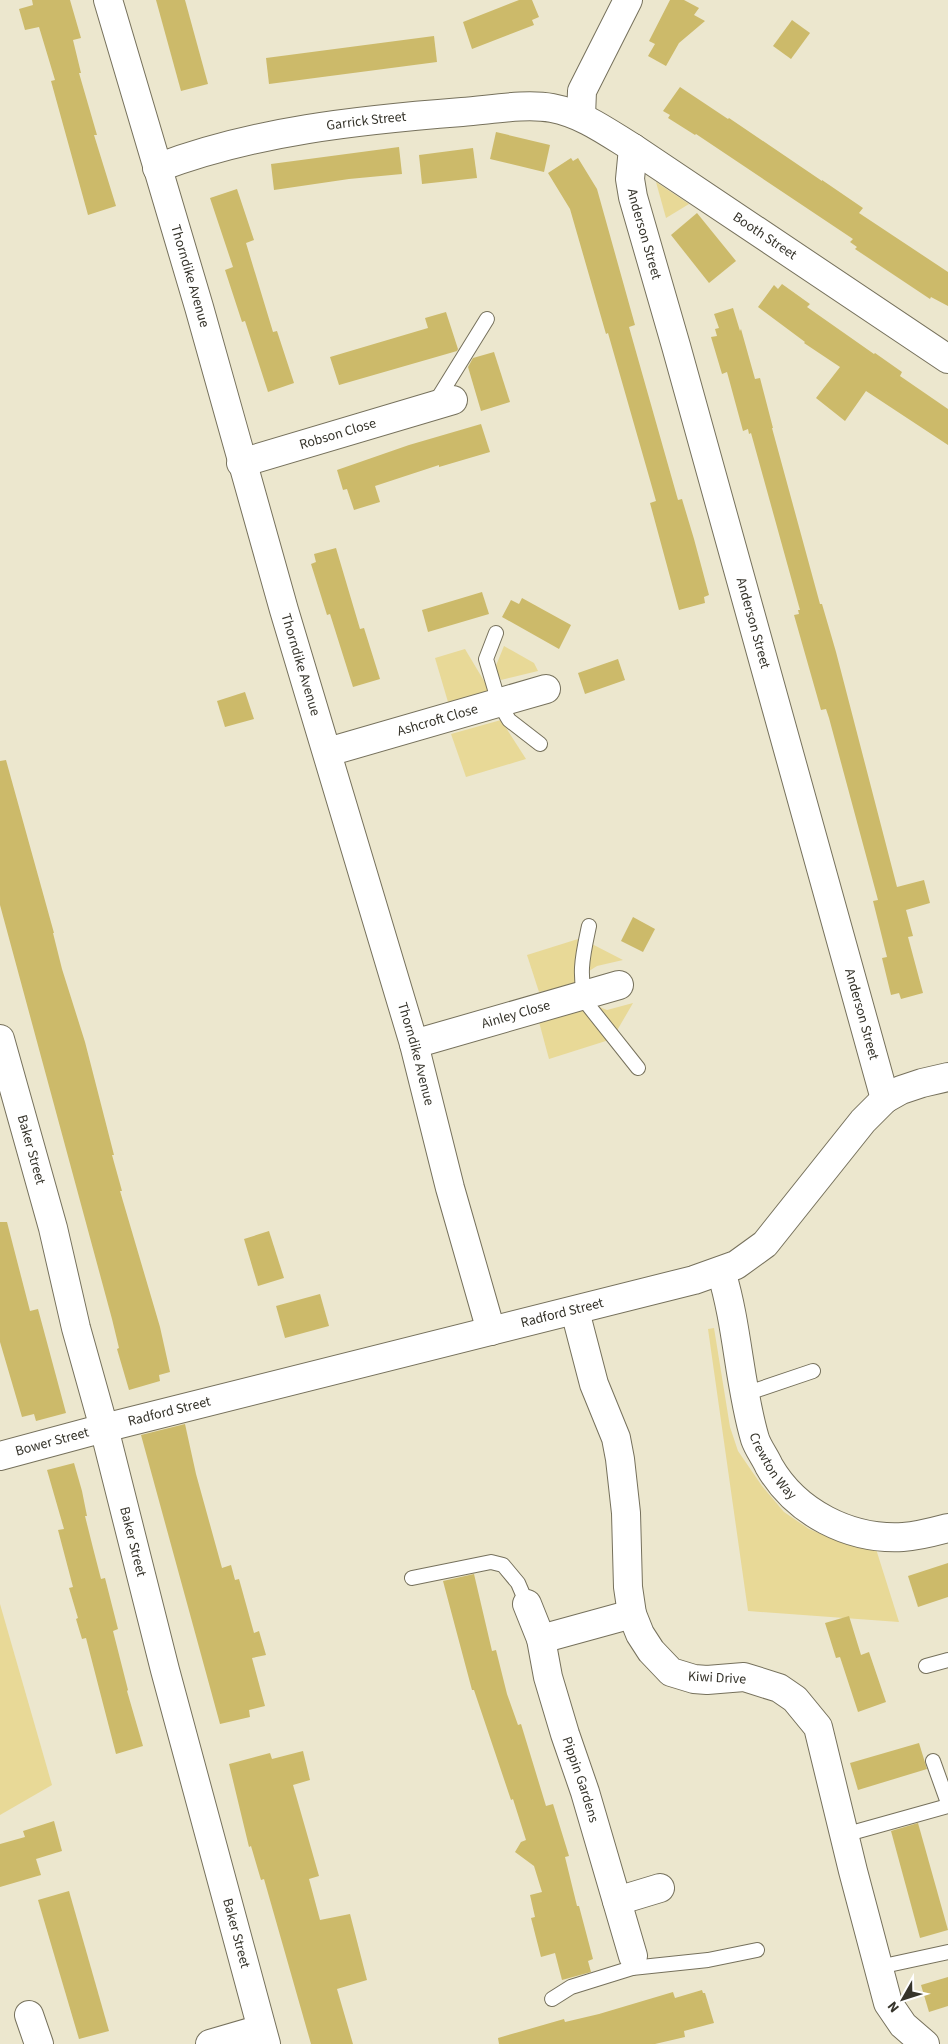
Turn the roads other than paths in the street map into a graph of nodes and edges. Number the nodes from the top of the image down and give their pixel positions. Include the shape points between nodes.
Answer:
1 (108, 0) edge
2 (628, 0) edge
3 (581, 116) junction
4 (633, 148) junction
5 (157, 168) junction
6 (487, 319) dead end
7 (948, 359) edge
8 (443, 402) joint
9 (241, 463) junction
10 (496, 633) dead end
11 (546, 690) dead end
12 (499, 703) junction
13 (540, 744) dead end
14 (328, 752) junction
15 (588, 926) dead end
16 (619, 985) dead end
17 (584, 995) junction
18 (0, 1039) edge
19 (414, 1044) junction
20 (638, 1068) dead end
21 (948, 1077) edge
22 (885, 1099) junction
23 (721, 1272) junction
24 (575, 1311) junction
25 (492, 1331) junction
26 (813, 1371) dead end
27 (745, 1394) junction
28 (104, 1428) junction
29 (0, 1456) edge
30 (948, 1528) edge
31 (412, 1578) dead end
32 (527, 1604) joint
33 (632, 1614) junction
34 (541, 1639) junction
35 (948, 1660) edge
36 (926, 1666) dead end
37 (933, 1761) dead end
38 (948, 1805) edge
39 (844, 1835) junction
40 (660, 1888) dead end
41 (617, 1901) junction
42 (757, 1950) dead end
43 (948, 1952) edge
44 (632, 1962) junction
45 (879, 1968) junction
46 (552, 1999) dead end
47 (29, 2016) dead end
48 (264, 2036) edge
49 (39, 2044) edge
50 (210, 2044) edge
51 (925, 2044) edge

1 - 5 street, Thorndike Avenue
2 - 3 street via 584,85
3 - 4 street, Booth Street
3 - 5 street, Garrick Street via 538,106 344,123 256,140
4 - 7 street, Booth Street
4 - 22 street, Anderson Street via 630,179 633,197
5 - 9 street, Thorndike Avenue
6 - 8 lane, Robson Close
8 - 9 street, Robson Close
9 - 14 street, Thorndike Avenue
10 - 12 lane via 486,659
11 - 12 street, Ashcroft Close
12 - 13 lane via 510,720
12 - 14 street, Ashcroft Close
14 - 19 street, Thorndike Avenue
15 - 17 lane via 580,980
16 - 17 street, Ainley Close
17 - 19 street, Ainley Close
17 - 20 lane
18 - 28 street, Baker Street
19 - 25 street, Thorndike Avenue via 450,1188
21 - 22 street, Radford Street via 901,1090
22 - 23 street, Radford Street via 863,1121 765,1244
23 - 24 street, Radford Street
23 - 27 street, Crewton Way
24 - 25 street, Radford Street
24 - 33 street, Kiwi Drive via 594,1384 616,1438 620,1459
25 - 28 street, Radford Street
26 - 27 lane
27 - 30 street, Crewton Way via 756,1442 774,1475 815,1515 849,1529 884,1536 920,1535
28 - 29 street, Bower Street
28 - 48 street, Baker Street via 165,1670
31 - 32 lane via 491,1562 503,1565 518,1583
32 - 34 street, Pippin Gardens
33 - 34 street
33 - 39 street, Kiwi Drive via 651,1651 671,1672 694,1680 744,1677 779,1688 795,1699 818,1727
34 - 41 street, Pippin Gardens via 548,1677
35 - 36 lane
37 - 38 lane
38 - 39 lane
39 - 45 street, Kiwi Drive
40 - 41 street
41 - 44 street, Pippin Gardens
42 - 44 lane via 708,1960
43 - 45 lane
44 - 46 lane via 571,1986
45 - 51 street, Kiwi Drive via 888,2003 903,2025
47 - 49 street
48 - 50 street

